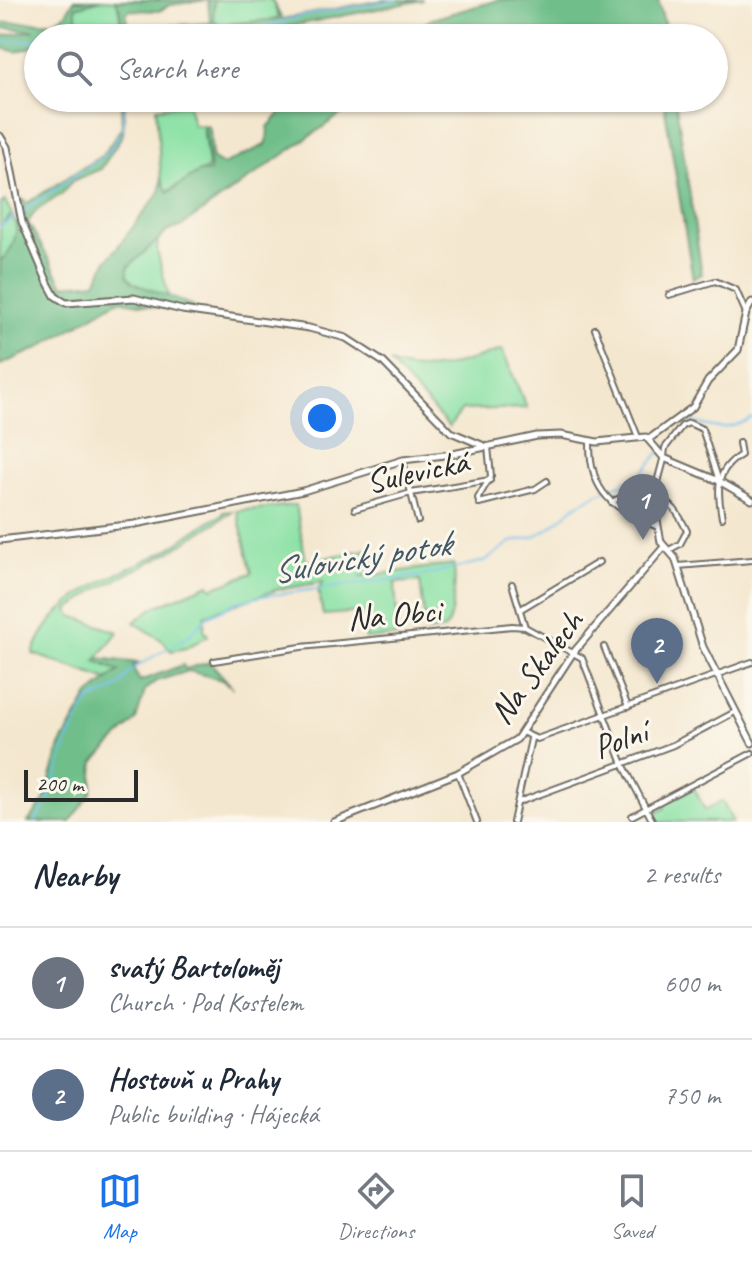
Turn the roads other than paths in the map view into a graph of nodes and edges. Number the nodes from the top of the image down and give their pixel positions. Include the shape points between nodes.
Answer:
1 (0, 136) edge
2 (669, 295) dead end
3 (752, 302) edge
4 (746, 313) junction
5 (595, 329) dead end
6 (638, 437) junction
7 (649, 439) junction
8 (590, 441) junction
9 (739, 443) dead end
10 (488, 447) junction
11 (664, 458) junction
12 (403, 460) junction
13 (490, 480) junction
14 (547, 481) dead end
15 (719, 481) junction
16 (658, 482) junction
17 (411, 493) junction
18 (654, 495) junction
19 (752, 500) edge
20 (611, 502) junction
21 (355, 509) dead end
22 (722, 518) dead end
23 (418, 521) dead end
24 (658, 527) junction
25 (0, 540) edge
26 (665, 550) junction
27 (752, 560) edge
28 (599, 562) dead end
29 (678, 566) junction
30 (512, 584) dead end
31 (521, 609) junction
32 (525, 627) junction
33 (604, 647) dead end
34 (573, 653) junction
35 (214, 661) dead end
36 (752, 662) edge
37 (715, 675) junction
38 (628, 707) junction
39 (735, 712) junction
40 (604, 716) junction
41 (524, 733) junction
42 (531, 739) junction
43 (752, 743) edge
44 (752, 753) edge
45 (623, 764) junction
46 (458, 773) junction
47 (519, 802) junction
48 (646, 809) junction
49 (632, 816) dead end
50 (334, 822) edge
51 (477, 822) edge
52 (513, 822) edge
53 (653, 822) edge

1 - 10 street via 27,234 55,296 66,303 134,298 346,338 383,362 451,432
2 - 4 street via 715,281 736,290
3 - 4 street
4 - 7 street via 740,345 693,407
5 - 6 street
6 - 7 street
6 - 8 street
7 - 11 street
8 - 10 street via 537,436
8 - 20 street via 594,472
9 - 15 street via 741,455 725,464
10 - 12 street
10 - 13 street
11 - 15 street
11 - 15 street via 665,448 682,426 697,425
11 - 16 street
12 - 17 street
12 - 25 street via 303,491 135,524
13 - 14 street via 479,503
13 - 17 street, Sulevická
15 - 19 street
15 - 22 street
16 - 18 street
16 - 20 street
17 - 21 street, Sulevická
17 - 23 street
18 - 24 street
18 - 26 street via 677,512 687,531 680,544
20 - 24 street via 617,510
24 - 26 street
26 - 29 street
26 - 34 street, Na Skalech
27 - 29 street
28 - 31 street
29 - 37 street
30 - 31 street
31 - 32 street
32 - 34 street
32 - 35 street, Na Obci via 367,640
33 - 38 street
34 - 40 street via 582,658
34 - 41 street, Na Skalech
36 - 37 street
37 - 38 street
37 - 39 street
38 - 40 street
39 - 43 street
39 - 45 street, Polní
40 - 42 street
40 - 45 street
41 - 42 street
41 - 46 street, Na Skalech
42 - 47 street
44 - 48 street
45 - 47 street, Polní
45 - 48 street
46 - 50 street, Na Skalech
46 - 51 street
47 - 52 street
48 - 49 street
48 - 53 street

